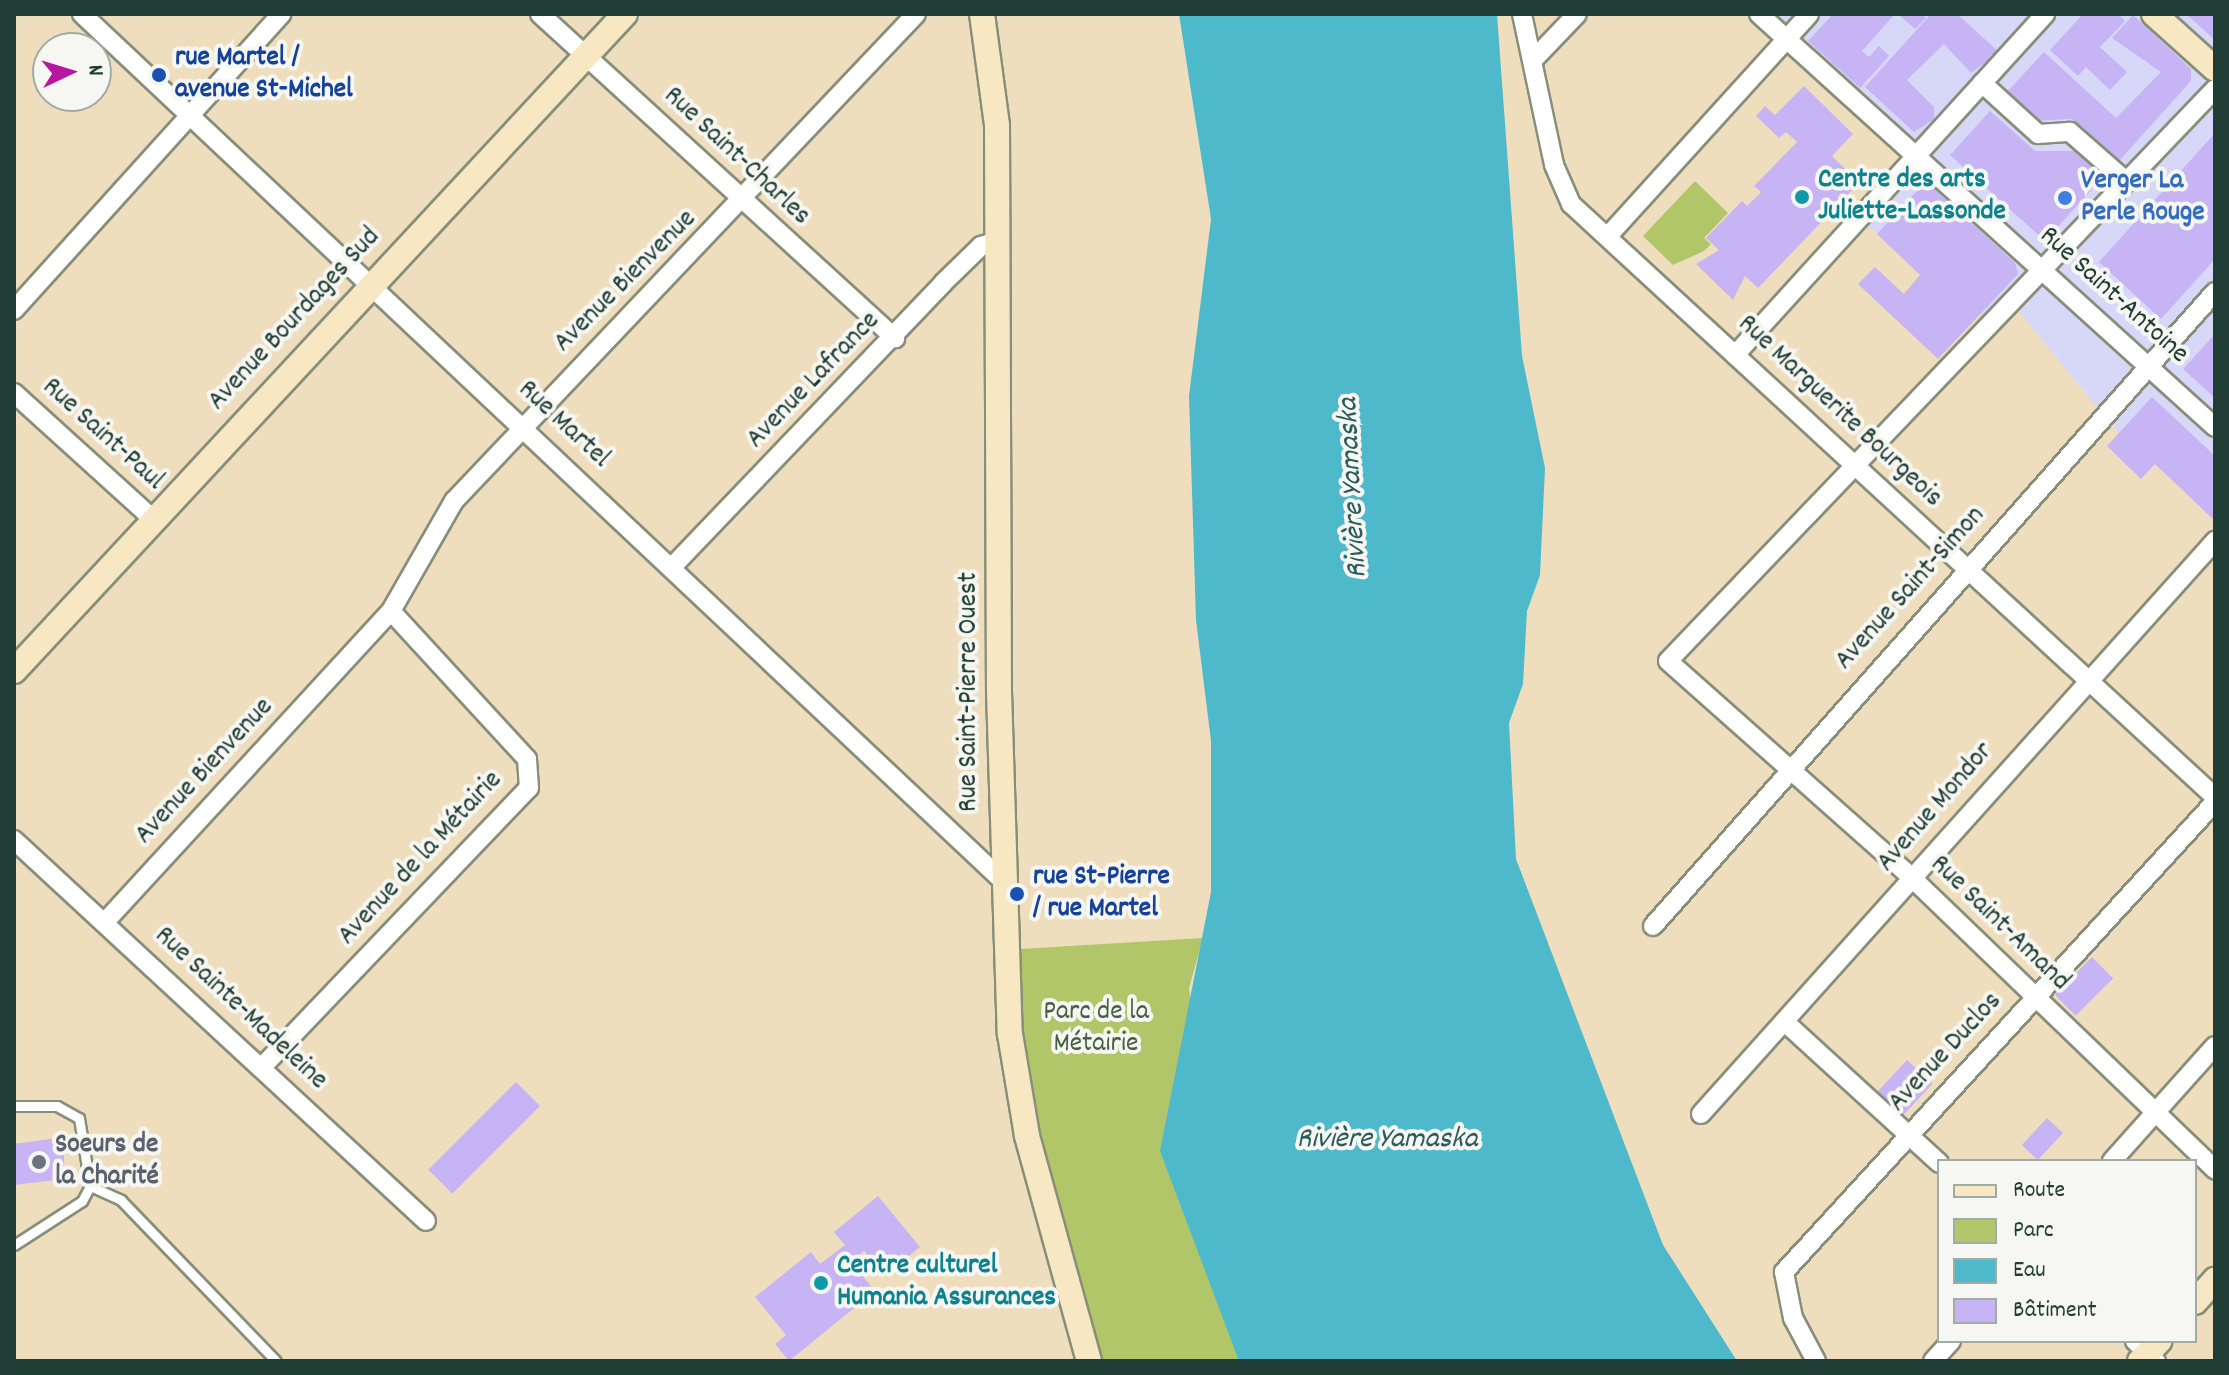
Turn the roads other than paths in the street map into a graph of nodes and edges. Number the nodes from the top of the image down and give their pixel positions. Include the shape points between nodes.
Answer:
1 (82, 14) edge
2 (281, 14) edge
3 (540, 14) edge
4 (625, 14) edge
5 (916, 14) edge
6 (982, 14) edge
7 (1522, 14) edge
8 (1577, 14) edge
9 (1759, 14) edge
10 (1809, 14) edge
11 (2045, 14) edge
12 (2154, 14) edge
13 (1787, 39) junction
14 (585, 56) junction
15 (1534, 59) junction
16 (2215, 69) edge
17 (1982, 83) junction
18 (2215, 89) edge
19 (190, 116) junction
20 (1916, 156) junction
21 (2126, 181) junction
22 (743, 203) junction
23 (1608, 236) junction
24 (999, 241) junction
25 (2041, 270) junction
26 (369, 282) junction
27 (2215, 292) edge
28 (14, 310) edge
29 (895, 338) junction
30 (1735, 355) junction
31 (2150, 368) junction
32 (14, 393) edge
33 (522, 426) junction
34 (2215, 427) edge
35 (1853, 466) junction
36 (153, 519) junction
37 (2215, 541) edge
38 (1966, 565) junction
39 (672, 567) junction
40 (391, 611) junction
41 (14, 671) edge
42 (2087, 680) junction
43 (1788, 773) junction
44 (2215, 799) edge
45 (14, 840) edge
46 (1911, 877) junction
47 (1002, 880) junction
48 (104, 923) junction
49 (1653, 926) dead end
50 (2035, 998) junction
51 (1787, 1024) junction
52 (2215, 1046) edge
53 (262, 1067) junction
54 (14, 1106) edge
55 (2155, 1113) junction
56 (1701, 1114) dead end
57 (1909, 1136) junction
58 (2114, 1159) edge
59 (1937, 1161) edge
60 (2215, 1170) edge
61 (90, 1186) junction
62 (426, 1221) dead end
63 (14, 1245) edge
64 (2215, 1280) edge
65 (2197, 1300) edge
66 (1949, 1343) edge
67 (276, 1361) edge
68 (1089, 1361) edge
69 (1816, 1361) edge
70 (1933, 1361) edge

1 - 19 street, Rue Martel
2 - 19 street
3 - 14 street, Rue Saint-Charles
4 - 14 street, Avenue Bourdages Sud
5 - 22 street, Avenue Bienvenue
6 - 24 street, Rue Saint-Pierre Ouest via 997,125
7 - 15 street, Rue Marguerite Bourgeois
8 - 15 street
9 - 13 street, Rue Saint-Antoine
10 - 13 street
11 - 17 street
12 - 16 street
13 - 20 street, Rue Saint-Antoine
13 - 23 street
14 - 22 street, Rue Saint-Charles
14 - 26 street, Avenue Bourdages Sud
15 - 23 street, Rue Marguerite Bourgeois via 1554,165 1571,204
17 - 20 street
17 - 21 street via 2038,134 2070,132
18 - 21 street
19 - 26 street, Rue Martel
19 - 28 street
20 - 25 street, Rue Saint-Antoine
20 - 30 street
21 - 25 street
22 - 29 street, Rue Saint-Charles
22 - 33 street, Avenue Bienvenue
23 - 30 street, Rue Marguerite Bourgeois
24 - 29 street, Avenue Lafrance via 981,246
24 - 47 street, Rue Saint-Pierre Ouest
25 - 31 street, Rue Saint-Antoine
25 - 35 street
26 - 33 street, Rue Martel
26 - 36 street, Avenue Bourdages Sud
27 - 31 street, Avenue Saint-Simon
29 - 39 street, Avenue Lafrance
30 - 35 street, Rue Marguerite Bourgeois
31 - 34 street, Rue Saint-Antoine
31 - 38 street, Avenue Saint-Simon
32 - 36 street, Rue Saint-Paul
33 - 39 street, Rue Martel
33 - 40 street, Avenue Bienvenue via 454,501
35 - 38 street, Rue Marguerite Bourgeois
35 - 43 street, Rue Saint-Amand via 1668,661
36 - 41 street, Avenue Bourdages Sud
37 - 42 street, Avenue Mondor
38 - 42 street, Rue Marguerite Bourgeois
38 - 43 street, Avenue Saint-Simon
39 - 47 street, Rue Martel
40 - 48 street, Avenue Bienvenue
40 - 53 street, Avenue de la Métairie via 527,759 529,788
42 - 44 street, Rue Marguerite Bourgeois
42 - 46 street, Avenue Mondor
43 - 46 street, Rue Saint-Amand
43 - 49 street, Avenue Saint-Simon
44 - 50 street, Avenue Duclos
45 - 48 street, Rue Sainte-Madeleine
46 - 50 street, Rue Saint-Amand
46 - 51 street, Avenue Mondor
47 - 68 street, Rue Saint-Pierre Ouest via 1010,1034 1027,1136
48 - 53 street, Rue Sainte-Madeleine
50 - 55 street, Rue Saint-Amand
50 - 57 street, Avenue Duclos
51 - 56 street, Avenue Mondor
51 - 57 street
52 - 55 street
53 - 62 street, Rue Sainte-Madeleine
54 - 61 lane via 57,1106 79,1118
55 - 58 street
55 - 60 street, Rue Saint-Amand
57 - 59 street
57 - 69 street, Avenue Duclos via 1784,1272 1793,1318
61 - 63 lane via 82,1201
61 - 67 lane via 121,1200
64 - 65 street
66 - 70 street

